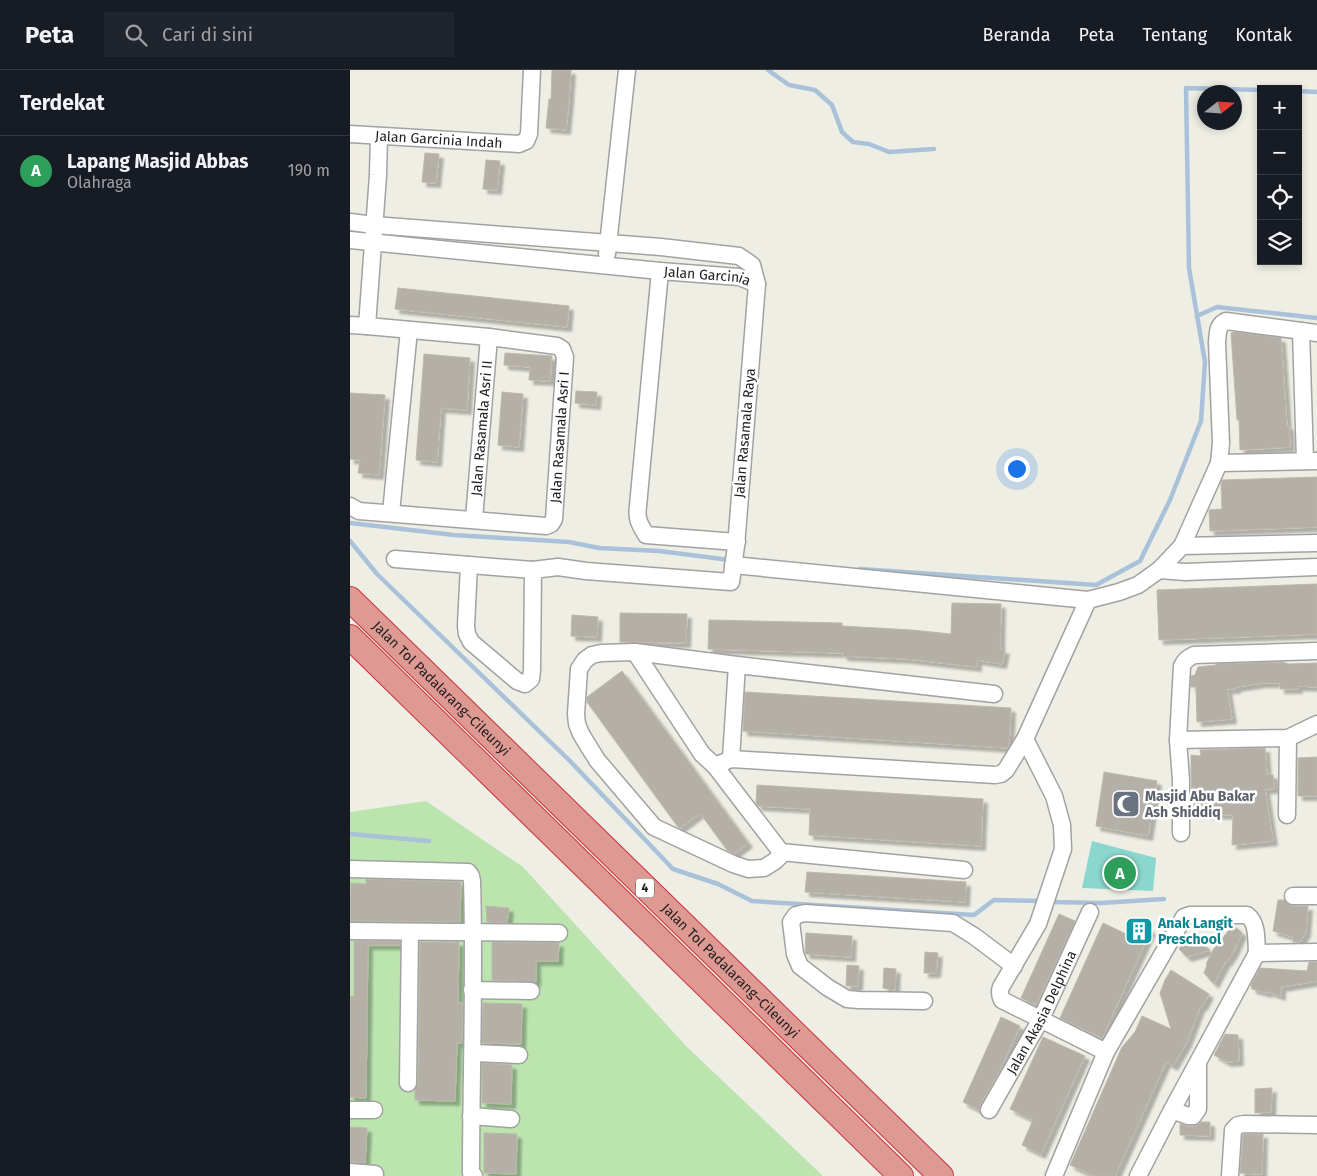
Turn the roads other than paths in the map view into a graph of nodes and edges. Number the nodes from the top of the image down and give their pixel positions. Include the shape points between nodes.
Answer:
1 (532, 70) edge
2 (627, 70) edge
3 (350, 134) edge
4 (380, 136) junction
5 (350, 222) edge
6 (374, 224) junction
7 (350, 240) edge
8 (373, 242) junction
9 (608, 244) junction
10 (607, 266) junction
11 (660, 271) junction
12 (757, 284) junction
13 (350, 325) edge
14 (367, 326) junction
15 (409, 330) junction
16 (1309, 332) edge
17 (489, 338) junction
18 (1311, 461) edge
19 (1219, 463) junction
20 (350, 506) edge
21 (390, 513) junction
22 (474, 520) junction
23 (1317, 543) edge
24 (1182, 546) junction
25 (735, 554) junction
26 (395, 559) dead end
27 (469, 565) junction
28 (1317, 567) edge
29 (533, 570) junction
30 (1160, 570) junction
31 (350, 599) edge
32 (1088, 600) junction
33 (350, 637) edge
34 (1317, 651) edge
35 (635, 652) junction
36 (737, 665) junction
37 (994, 694) dead end
38 (1317, 724) edge
39 (1025, 738) junction
40 (1288, 738) junction
41 (1178, 740) junction
42 (731, 759) junction
43 (714, 766) junction
44 (1287, 815) dead end
45 (1181, 833) dead end
46 (783, 853) junction
47 (350, 869) edge
48 (964, 870) dead end
49 (1293, 896) dead end
50 (1317, 896) edge
51 (1090, 912) dead end
52 (350, 931) edge
53 (410, 932) junction
54 (474, 932) junction
55 (559, 932) dead end
56 (1317, 952) edge
57 (1257, 953) junction
58 (1014, 966) junction
59 (472, 990) junction
60 (531, 991) dead end
61 (924, 1001) dead end
62 (1041, 1019) junction
63 (1106, 1052) junction
64 (473, 1053) junction
65 (519, 1055) dead end
66 (1198, 1063) junction
67 (408, 1083) dead end
68 (350, 1110) edge
69 (374, 1110) dead end
70 (989, 1110) dead end
71 (1172, 1110) junction
72 (471, 1116) junction
73 (511, 1119) dead end
74 (1317, 1125) edge
75 (350, 1172) edge
76 (375, 1174) dead end
77 (474, 1176) edge
78 (901, 1176) edge
79 (941, 1176) edge
80 (1054, 1176) edge
81 (1138, 1176) edge
82 (1230, 1176) edge

1 - 4 street, Jalan Garcinia Indah via 526,141 519,144
2 - 9 street
3 - 4 street, Jalan Garcinia Indah
4 - 6 street
5 - 6 street, Jalan Garcinia
6 - 8 street
6 - 9 street, Jalan Garcinia
7 - 8 street, Jalan Garcinia
8 - 10 street, Jalan Garcinia
8 - 14 street
9 - 10 street
9 - 12 street, Jalan Garcinia via 739,256 752,265
10 - 11 street, Jalan Garcinia
11 - 12 street, Jalan Garcinia via 739,277
11 - 25 street via 637,515 639,524 646,535
12 - 25 street, Jalan Rasamala Raya
13 - 14 street
14 - 15 street
15 - 17 street
15 - 21 street
16 - 18 street
16 - 19 street via 1221,323 1217,342 1222,443
17 - 22 street, Jalan Rasamala Asri II
17 - 22 street, Jalan Rasamala Asri I via 562,349 554,519 546,526
18 - 19 street
19 - 24 street
20 - 21 street via 359,512
21 - 22 street
23 - 24 street
24 - 30 street
25 - 29 street, Jalan Rasamala Raya via 731,582 558,567
25 - 32 street
26 - 27 street
27 - 29 street
27 - 29 street via 467,634 471,642 517,681 525,684 531,679 532,670
28 - 30 street
30 - 32 street via 1138,586
31 - 79 highway, Jalan Tol Padalarang–Cileunyi / 4
32 - 39 street
33 - 78 highway, Jalan Tol Padalarang–Cileunyi / 4
34 - 41 street via 1190,657 1182,666
35 - 36 street
35 - 43 street via 702,754
35 - 46 street via 592,655 579,669 577,724 596,760 654,828 748,869 764,868
36 - 37 street
36 - 42 street
38 - 40 street
39 - 42 street via 1006,770 995,775
39 - 58 street via 1054,796 1062,825 1063,849 1038,924
40 - 41 street
40 - 44 street
41 - 45 street
42 - 43 street
43 - 46 street
46 - 48 street
47 - 54 street via 468,872 472,881
49 - 50 street
51 - 62 street, Jalan Akasia Delphina
52 - 53 street
53 - 54 street
53 - 67 street
54 - 55 street
54 - 59 street
56 - 57 street
57 - 63 street via 1255,925 1247,915 1190,914 1184,917
57 - 66 street
58 - 61 street via 954,923 805,913 796,915 791,922 800,966 847,999
58 - 62 street via 1001,987 1002,1000
59 - 60 street
59 - 64 street
62 - 63 street
62 - 70 street, Jalan Akasia Delphina
63 - 80 street
64 - 65 street
64 - 72 street
66 - 71 street
66 - 71 street via 1196,1113 1188,1116
68 - 69 street
71 - 81 street
72 - 73 street
72 - 77 street
74 - 82 street via 1238,1125 1233,1130
75 - 76 street

